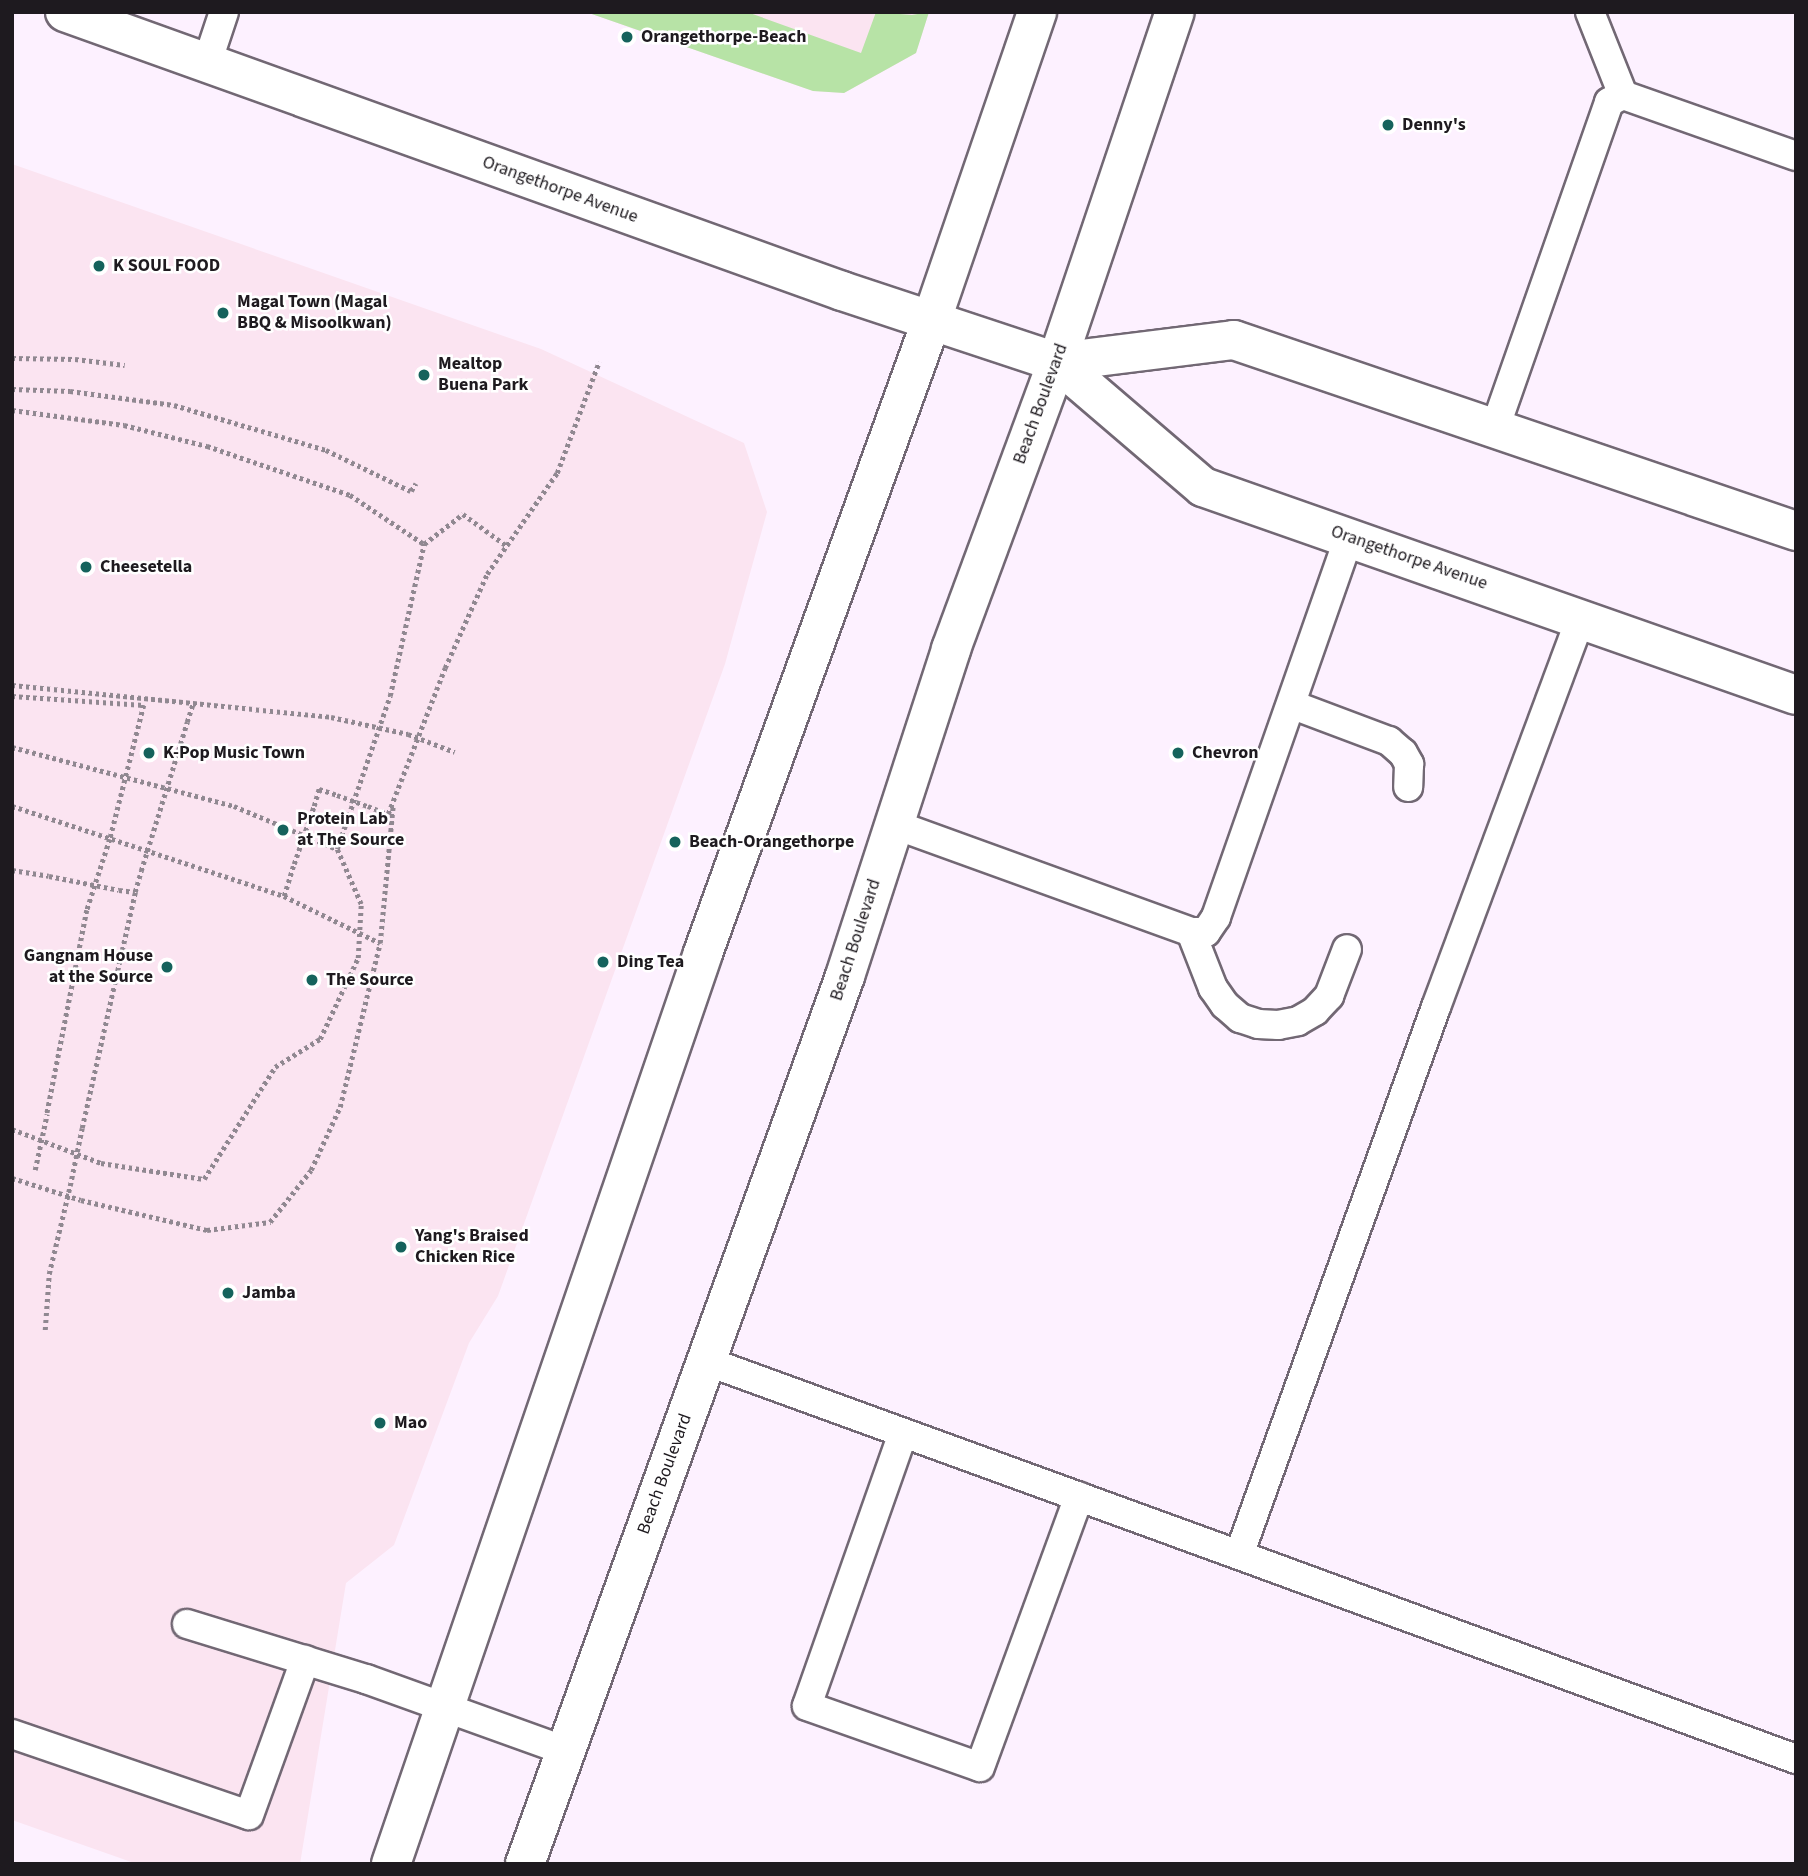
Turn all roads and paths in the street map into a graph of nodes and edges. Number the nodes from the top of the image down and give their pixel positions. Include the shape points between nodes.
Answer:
1 (65, 12) edge
2 (224, 12) edge
3 (1037, 12) edge
4 (1175, 12) edge
5 (1590, 12) edge
6 (207, 63) junction
7 (1623, 95) junction
8 (1796, 156) edge
9 (931, 323) junction
10 (12, 358) edge
11 (599, 362) dead end
12 (1057, 362) junction
13 (125, 365) dead end
14 (12, 389) edge
15 (12, 410) edge
16 (1495, 428) junction
17 (416, 483) dead end
18 (1796, 531) edge
19 (1349, 537) junction
20 (424, 544) junction
21 (507, 546) junction
22 (1581, 618) junction
23 (12, 685) edge
24 (1796, 695) edge
25 (12, 696) edge
26 (192, 703) junction
27 (1293, 705) junction
28 (12, 747) edge
29 (455, 752) dead end
30 (1408, 787) dead end
31 (393, 800) junction
32 (12, 806) edge
33 (893, 824) junction
34 (110, 839) junction
35 (337, 849) junction
36 (12, 870) edge
37 (135, 892) junction
38 (284, 896) junction
39 (1191, 932) junction
40 (380, 943) junction
41 (1347, 949) dead end
42 (12, 1129) edge
43 (34, 1170) dead end
44 (12, 1178) edge
45 (45, 1330) dead end
46 (706, 1361) junction
47 (903, 1433) junction
48 (1079, 1497) junction
49 (1239, 1555) junction
50 (187, 1624) dead end
51 (305, 1660) junction
52 (444, 1708) junction
53 (12, 1734) edge
54 (566, 1751) junction
55 (1796, 1759) edge
56 (391, 1864) edge
57 (525, 1864) edge

1 - 6 main road, Orangethorpe Avenue
2 - 6 lane
3 - 9 main road
4 - 12 main road, Beach Boulevard
5 - 7 lane
6 - 9 main road, Orangethorpe Avenue
7 - 8 lane
7 - 16 lane via 1609,102
9 - 12 main road, Orangethorpe Avenue
9 - 52 main road via 707,940
10 - 13 path
11 - 21 path via 557,473
12 - 16 main road, Orangethorpe Avenue via 1234,340
12 - 19 main road, Orangethorpe Avenue via 1203,487
12 - 33 main road, Beach Boulevard via 951,649
14 - 17 path via 71,391 174,405 326,450 411,491
15 - 20 path via 124,425 207,446 350,495
16 - 18 main road, Orangethorpe Avenue
19 - 22 main road, Orangethorpe Avenue
19 - 27 lane
20 - 21 path via 463,514
20 - 35 path via 390,696
21 - 31 path via 487,574
22 - 24 main road, Orangethorpe Avenue
22 - 49 lane
23 - 26 path
25 - 34 path via 144,705
26 - 29 path via 331,718 408,734
26 - 37 path, bridge
27 - 30 lane via 1389,741 1409,764
27 - 39 lane via 1216,917 1206,932
28 - 35 path via 234,806
31 - 38 path, bridge via 388,814 319,789
31 - 40 path
32 - 34 path
33 - 39 lane
33 - 46 main road, Beach Boulevard via 845,976
34 - 38 path
34 - 43 path, bridge via 87,910
35 - 42 path via 361,904 358,958 320,1038 275,1067 204,1179 101,1163
36 - 37 path, bridge
37 - 45 path, bridge via 49,1274
38 - 40 path
39 - 41 lane via 1213,988 1225,1005 1240,1018 1258,1024 1279,1026 1315,1011 1329,996
40 - 44 path via 340,1107 312,1170 270,1222 207,1230
46 - 47 lane
46 - 54 main road, Beach Boulevard
47 - 48 lane
47 - 48 lane via 807,1706 980,1768
48 - 49 lane
49 - 55 lane
50 - 51 lane
51 - 52 lane
51 - 53 lane via 249,1815
52 - 54 lane
52 - 56 main road
54 - 57 main road, Beach Boulevard

